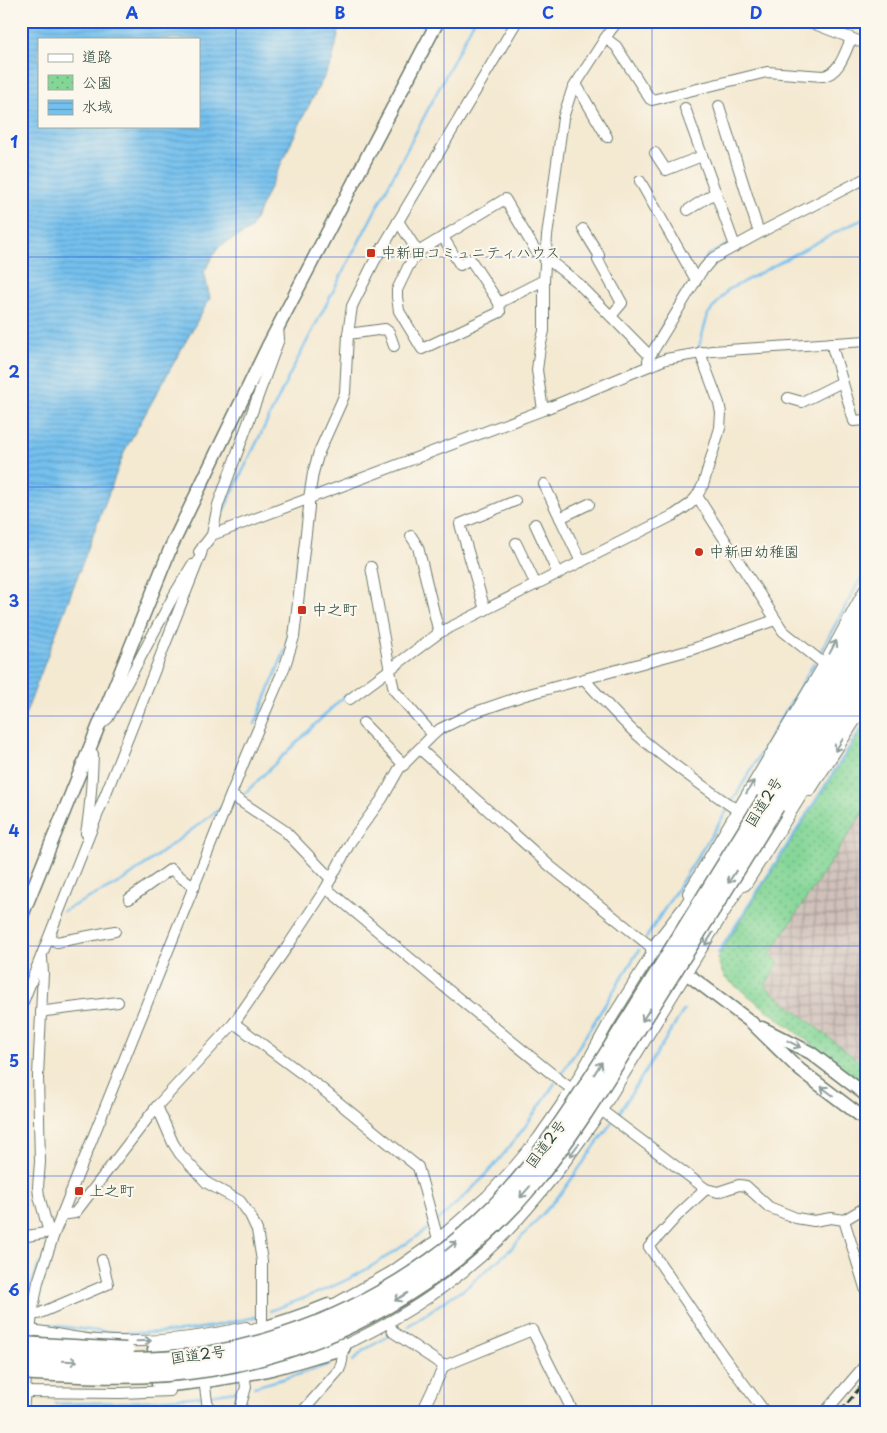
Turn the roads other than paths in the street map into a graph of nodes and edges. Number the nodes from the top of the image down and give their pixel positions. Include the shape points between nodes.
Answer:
1 (438, 21) edge
2 (517, 21) edge
3 (618, 21) edge
4 (807, 21) edge
5 (605, 38) junction
6 (851, 39) junction
7 (866, 44) edge
8 (576, 84) junction
9 (719, 106) dead end
10 (685, 108) dead end
11 (607, 137) dead end
12 (655, 153) dead end
13 (702, 156) junction
14 (866, 178) edge
15 (640, 181) dead end
16 (716, 192) junction
17 (688, 210) dead end
18 (398, 221) junction
19 (582, 229) dead end
20 (758, 230) junction
21 (443, 237) junction
22 (734, 243) junction
23 (418, 252) junction
24 (545, 257) junction
25 (695, 278) junction
26 (544, 280) junction
27 (499, 303) junction
28 (611, 316) junction
29 (278, 326) junction
30 (348, 334) junction
31 (866, 341) edge
32 (831, 343) junction
33 (394, 346) dead end
34 (699, 352) junction
35 (648, 354) junction
36 (646, 367) junction
37 (842, 382) junction
38 (788, 398) dead end
39 (543, 410) junction
40 (866, 420) edge
41 (544, 484) dead end
42 (697, 496) junction
43 (309, 498) junction
44 (515, 500) dead end
45 (589, 504) dead end
46 (560, 518) junction
47 (535, 524) dead end
48 (212, 535) junction
49 (411, 536) dead end
50 (516, 543) dead end
51 (203, 546) junction
52 (580, 559) junction
53 (371, 567) dead end
54 (556, 571) junction
55 (535, 582) junction
56 (866, 587) edge
57 (485, 607) junction
58 (866, 612) edge
59 (775, 620) junction
60 (438, 630) junction
61 (866, 638) edge
62 (866, 662) edge
63 (827, 666) junction
64 (389, 667) junction
65 (848, 668) joint
66 (584, 679) junction
67 (866, 684) edge
68 (350, 699) dead end
69 (866, 704) edge
70 (363, 723) dead end
71 (99, 725) junction
72 (433, 735) junction
73 (420, 749) junction
74 (89, 752) junction
75 (404, 765) junction
76 (231, 795) junction
77 (771, 803) junction
78 (737, 810) junction
79 (84, 848) junction
80 (743, 882) junction
81 (328, 884) junction
82 (195, 886) junction
83 (129, 899) dead end
84 (21, 918) edge
85 (114, 931) dead end
86 (51, 939) junction
87 (655, 950) junction
88 (42, 954) junction
89 (687, 974) junction
90 (118, 1002) dead end
91 (21, 1008) edge
92 (41, 1013) junction
93 (751, 1022) junction
94 (234, 1023) junction
95 (572, 1089) junction
96 (866, 1096) edge
97 (157, 1106) junction
98 (602, 1110) junction
99 (866, 1120) edge
100 (706, 1189) junction
101 (866, 1207) edge
102 (62, 1215) junction
103 (844, 1220) junction
104 (52, 1232) junction
105 (21, 1237) edge
106 (438, 1239) junction
107 (102, 1260) dead end
108 (367, 1286) junction
109 (866, 1291) edge
110 (329, 1307) junction
111 (32, 1314) junction
112 (388, 1322) junction
113 (262, 1323) junction
114 (26, 1330) edge
115 (95, 1340) junction
116 (21, 1345) edge
117 (342, 1346) junction
118 (21, 1358) edge
119 (866, 1364) edge
120 (444, 1366) junction
121 (21, 1371) edge
122 (245, 1380) junction
123 (22, 1388) edge
124 (93, 1393) junction
125 (206, 1393) junction
126 (866, 1406) edge
127 (23, 1412) edge
128 (213, 1412) edge
129 (239, 1412) edge
130 (302, 1412) edge
131 (422, 1412) edge
132 (573, 1412) edge
133 (766, 1412) edge
134 (825, 1412) edge
135 (860, 1412) edge

1 - 29 street
2 - 18 street
3 - 5 street
4 - 6 street
5 - 6 street via 616,46 652,100 766,72 828,75 837,69
5 - 8 street
6 - 7 street
8 - 11 street
8 - 24 street via 563,118
9 - 20 street
10 - 13 street
12 - 13 street via 666,170
13 - 16 street
14 - 20 street
15 - 25 street
16 - 17 street
16 - 22 street
18 - 23 street
18 - 30 street via 352,306
19 - 28 street via 622,303
20 - 22 street
21 - 23 street
21 - 24 street via 505,199 537,253
21 - 27 street via 460,265 470,259
22 - 25 street via 712,259
23 - 27 street via 408,266 397,297 399,311 422,349 500,312
24 - 26 street
24 - 28 street via 580,284
25 - 35 street
26 - 27 street
26 - 39 street via 544,331 537,370
28 - 35 street
29 - 48 street via 279,338 218,505
29 - 71 street via 171,547
30 - 33 street via 385,329
30 - 43 street via 345,393 319,452
31 - 32 street
32 - 34 street
32 - 37 street
34 - 36 street
34 - 42 street via 719,403 721,418 704,485
35 - 36 street
36 - 39 street
37 - 38 street via 802,402
37 - 40 street via 854,421
39 - 43 street
41 - 46 street
42 - 52 street via 674,515
42 - 59 street
43 - 48 street
43 - 76 street via 294,637
44 - 57 street via 460,524
45 - 46 street
46 - 52 street
47 - 54 street
48 - 51 street
49 - 60 street via 418,546
50 - 55 street
51 - 71 street via 108,718
51 - 79 street
52 - 54 street
53 - 64 street
54 - 55 street
55 - 57 street
63 -> 56 street
57 - 60 street
58 - 87 highway via 703,886
59 - 63 street via 783,631
59 - 66 street via 690,650
60 - 64 street
61 - 65 highway
62 - 77 highway, 国道2号
78 -> 63 street
64 - 68 street
64 - 72 street via 394,690
65 - 77 highway, 国道2号
66 - 72 street via 473,713
66 - 78 street via 643,740
67 - 80 highway
69 -> 80 street via 760,867
70 - 75 street
71 - 74 street
72 - 73 street
73 - 75 street
73 - 87 street via 551,867
74 - 79 street via 93,754 91,794
74 - 84 street
75 - 81 street via 350,841
76 - 81 street via 285,831
76 - 82 street
118 -> 77 highway, 国道2号, bridge via 145,1361 207,1355 247,1346 307,1329 346,1312 396,1285 450,1247 476,1225 545,1147
77 -> 121 highway, 国道2号, bridge via 599,1090 555,1154 509,1210 450,1263 372,1313 310,1342 276,1353 210,1368 143,1374
78 - 87 street
79 - 86 street
80 -> 89 street
81 - 94 street
81 - 95 street via 449,990
82 - 83 street via 171,869
82 - 102 street
85 - 86 street via 57,942
86 - 88 street
87 - 89 street
87 - 95 street
88 - 91 street
88 - 92 street
89 - 93 street
89 - 98 street
90 - 92 street
92 - 104 street via 38,1187 48,1229
93 -> 96 street via 810,1053
99 -> 93 street via 800,1070
94 - 97 street
94 - 106 street via 418,1167
95 - 98 street
95 - 106 street via 513,1168
97 - 102 street via 75,1213
97 - 113 street via 180,1154 206,1183 240,1202 250,1215 257,1230 262,1261
98 - 100 street
98 -> 112 street via 545,1187 500,1238 446,1284
100 - 103 street via 718,1192 746,1186 770,1207 796,1218
100 - 133 street via 649,1247 718,1349
101 - 103 street
102 - 104 street
103 - 109 street
104 - 105 street
104 - 111 street
106 - 108 street
107 - 111 street via 108,1284
108 - 110 street
108 - 113 street
110 - 116 highway, bridge via 252,1334 200,1345 112,1351
110 - 117 street
111 - 114 street
112 - 117 street
112 - 120 street via 393,1332
115 -> 113 street via 173,1339
114 - 115 street
114 - 123 street
115 - 124 street
117 - 122 street via 301,1365
117 - 123 highway via 270,1367 189,1382
117 - 130 street via 339,1370
119 - 134 street
120 - 131 street
120 - 132 street via 532,1330
122 - 125 street
122 - 129 street
123 - 124 street
123 - 127 street
124 - 125 street
125 - 128 street
126 - 135 street

